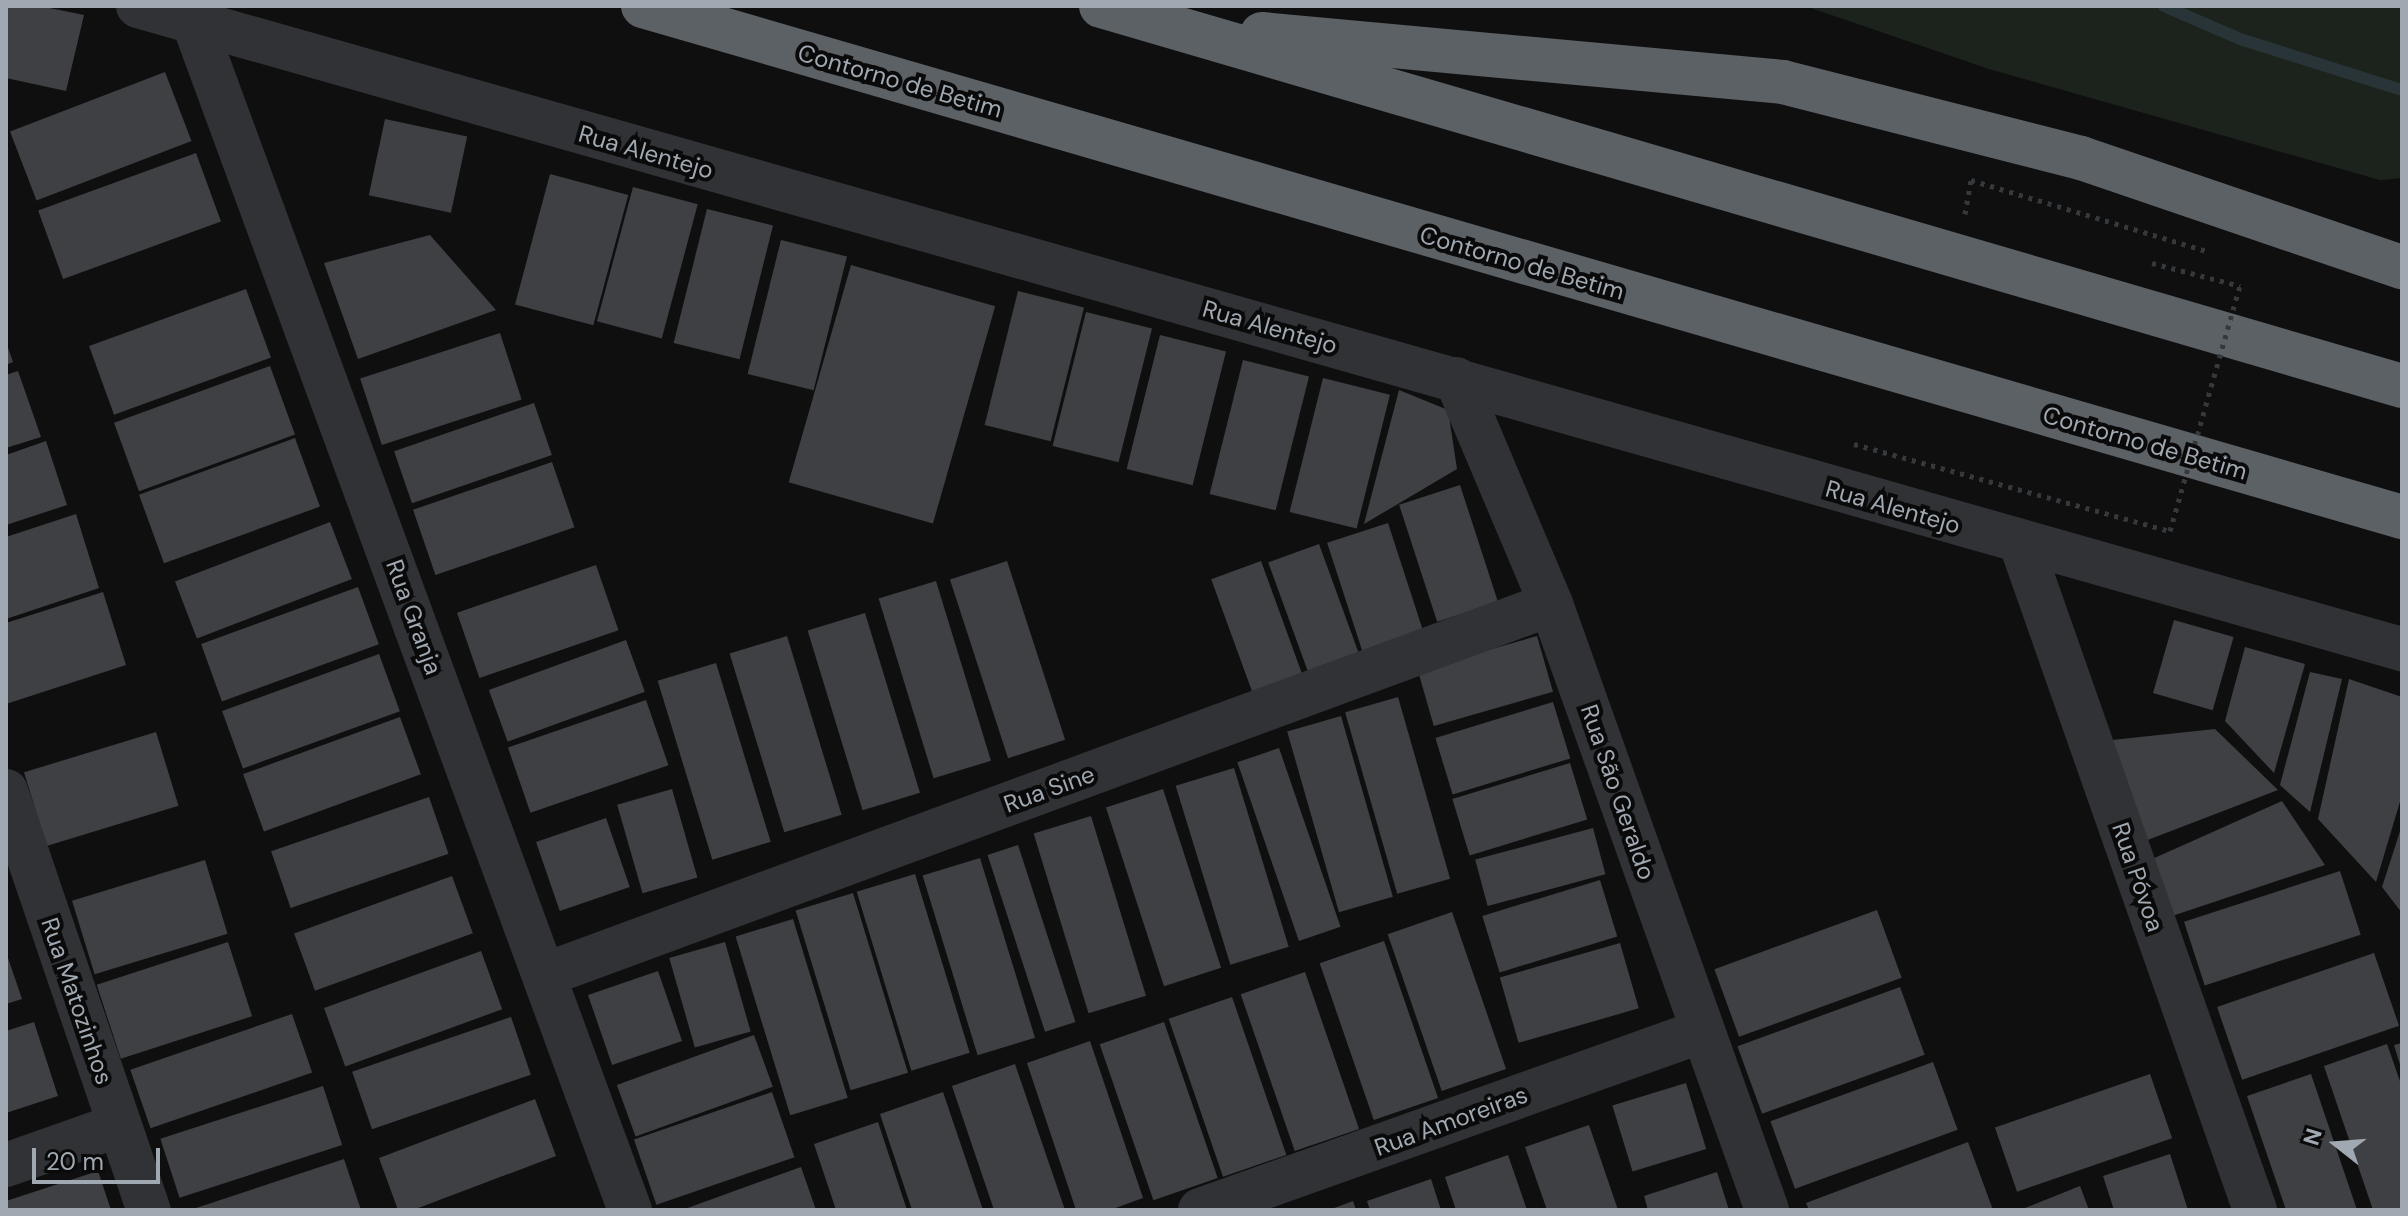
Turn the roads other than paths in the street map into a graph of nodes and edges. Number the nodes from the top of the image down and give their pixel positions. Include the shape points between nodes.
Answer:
1 (138, 6) edge
2 (643, 6) edge
3 (1101, 6) edge
4 (194, 24) junction
5 (1169, 26) junction
6 (2402, 247) edge
7 (2346, 248) junction
8 (2402, 267) edge
9 (1456, 379) junction
10 (2402, 386) edge
11 (2402, 517) edge
12 (2021, 544) junction
13 (1551, 604) junction
14 (2402, 649) edge
15 (6, 791) edge
16 (547, 974) junction
17 (1702, 1031) junction
18 (119, 1125) junction
19 (6, 1165) edge
20 (149, 1210) edge
21 (630, 1210) edge
22 (1200, 1210) edge
23 (1767, 1210) edge
24 (2255, 1210) edge

1 - 4 street, Rua Alentejo
2 - 11 highway, Contorno de Betim
3 - 5 highway
4 - 9 street, Rua Alentejo
4 - 16 street, Rua Granja
5 - 7 highway via 1783,82 2081,158
5 - 10 highway
6 - 7 highway
7 - 8 highway
9 - 12 street, Rua Alentejo
9 - 13 street, Rua São Geraldo
12 - 14 street, Rua Alentejo
12 - 24 street, Rua Póvoa
13 - 16 street, Rua Sine
13 - 17 street, Rua São Geraldo
15 - 18 street, Rua Matozinhos
16 - 21 street, Rua Granja
17 - 22 street, Rua Amoreiras
17 - 23 street, Rua São Geraldo
18 - 19 street
18 - 20 street, Rua Matozinhos

